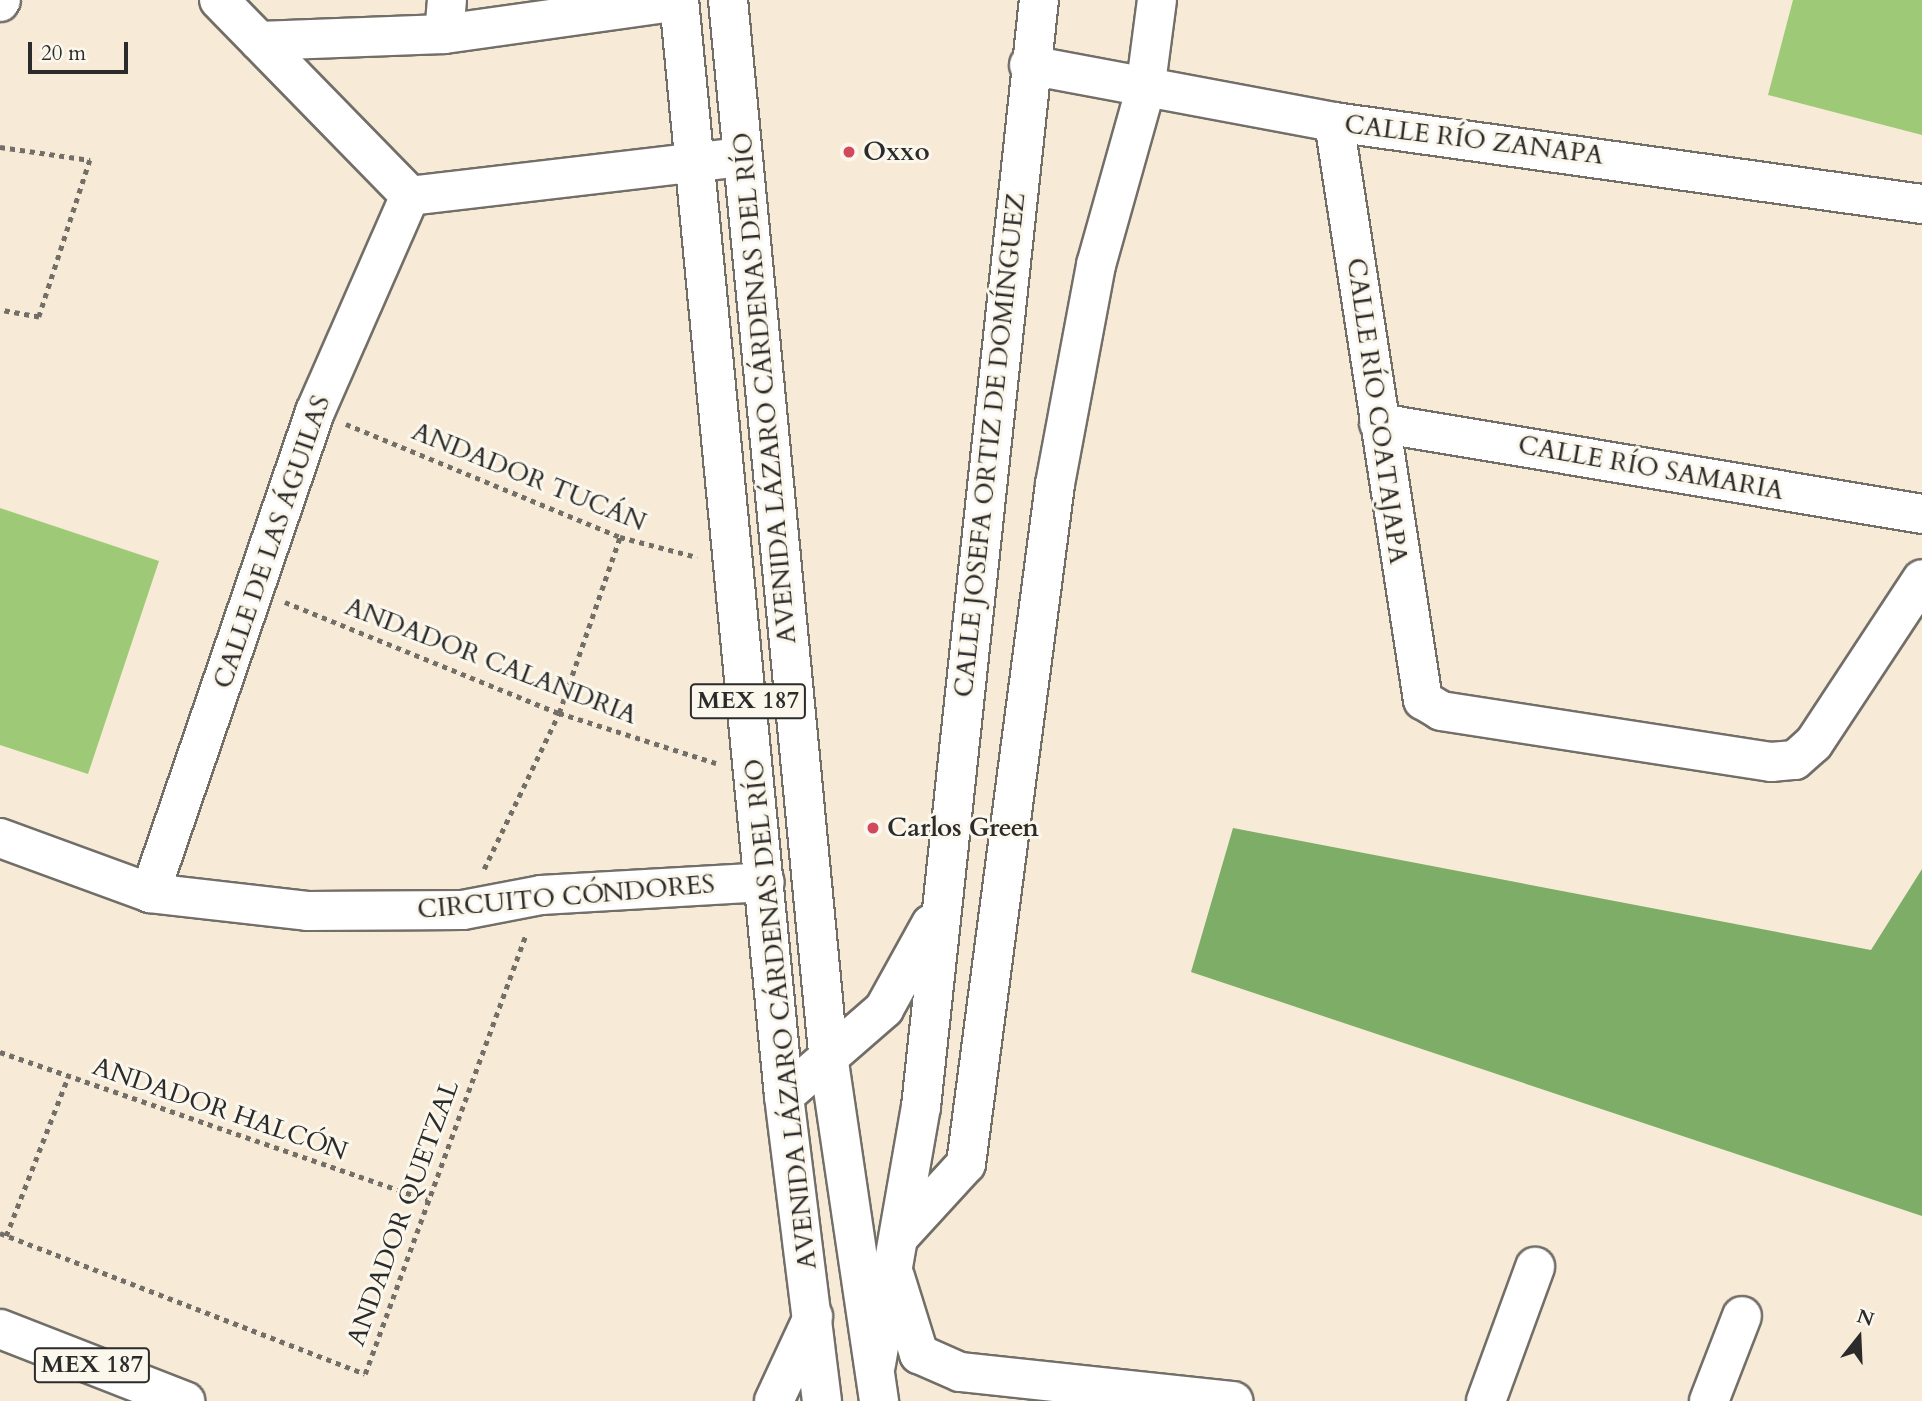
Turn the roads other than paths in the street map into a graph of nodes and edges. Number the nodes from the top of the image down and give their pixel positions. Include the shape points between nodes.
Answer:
1 (219, 0) edge
2 (728, 0) edge
3 (1039, 0) edge
4 (1157, 0) edge
5 (679, 1) edge
6 (446, 17) edge
7 (259, 41) junction
8 (1029, 65) junction
9 (1145, 91) junction
10 (1334, 122) junction
11 (743, 157) junction
12 (695, 161) junction
13 (410, 196) junction
14 (1922, 204) edge
15 (1380, 423) junction
16 (1922, 514) edge
17 (1922, 579) edge
18 (0, 838) edge
19 (765, 882) junction
20 (945, 890) junction
21 (150, 893) junction
22 (829, 1062) junction
23 (784, 1096) junction
24 (896, 1255) junction
25 (1535, 1267) dead end
26 (1742, 1316) dead end
27 (813, 1317) junction
28 (0, 1329) edge
29 (880, 1392) edge
30 (185, 1401) edge
31 (774, 1401) edge
32 (821, 1401) edge
33 (1233, 1401) edge
34 (1486, 1401) edge
35 (1709, 1401) edge

1 - 7 street
2 - 11 street, AVENIDA LÁZARO CÁRDENAS DEL RÍO / MEX 187
3 - 8 street, CALLE JOSEFA ORTIZ DE DOMÍNGUEZ
4 - 9 street
5 - 6 street
5 - 12 street, AVENIDA LÁZARO CÁRDENAS DEL RÍO / MEX 187
6 - 7 street
7 - 13 street
8 - 9 street, CALLE RÍO ZANAPA
8 - 20 street, CALLE JOSEFA ORTIZ DE DOMÍNGUEZ
9 - 10 street, CALLE RÍO ZANAPA
9 - 24 street via 1096,265 1055,484 966,1164
10 - 14 street, CALLE RÍO ZANAPA
10 - 15 street, CALLE RÍO COATAJAPA
11 - 12 street
11 - 22 street, AVENIDA LÁZARO CÁRDENAS DEL RÍO / MEX 187
12 - 13 street
12 - 19 street, AVENIDA LÁZARO CÁRDENAS DEL RÍO / MEX 187
13 - 21 street, CALLE DE LAS ÁGUILAS via 315,412
15 - 16 street, CALLE RÍO SAMARIA
15 - 17 street, CALLE RÍO COATAJAPA via 1423,700 1441,711 1771,762 1795,760 1814,743
18 - 21 street, CIRCUITO CÓNDORES
19 - 21 street, CIRCUITO CÓNDORES via 541,895 463,910 307,911
19 - 23 street, AVENIDA LÁZARO CÁRDENAS DEL RÍO / MEX 187
20 - 22 street via 918,954 884,1009
20 - 24 street, CALLE JOSEFA ORTIZ DE DOMÍNGUEZ
22 - 23 street
22 - 29 street, AVENIDA LÁZARO CÁRDENAS DEL RÍO / MEX 187
23 - 27 street, AVENIDA LÁZARO CÁRDENAS DEL RÍO / MEX 187
24 - 29 street, CALLE JOSEFA ORTIZ DE DOMÍNGUEZ
24 - 33 street via 919,1354 960,1372
25 - 34 street
26 - 35 street
27 - 31 street
27 - 32 street, AVENIDA LÁZARO CÁRDENAS DEL RÍO / MEX 187
28 - 30 street, MEX 187

